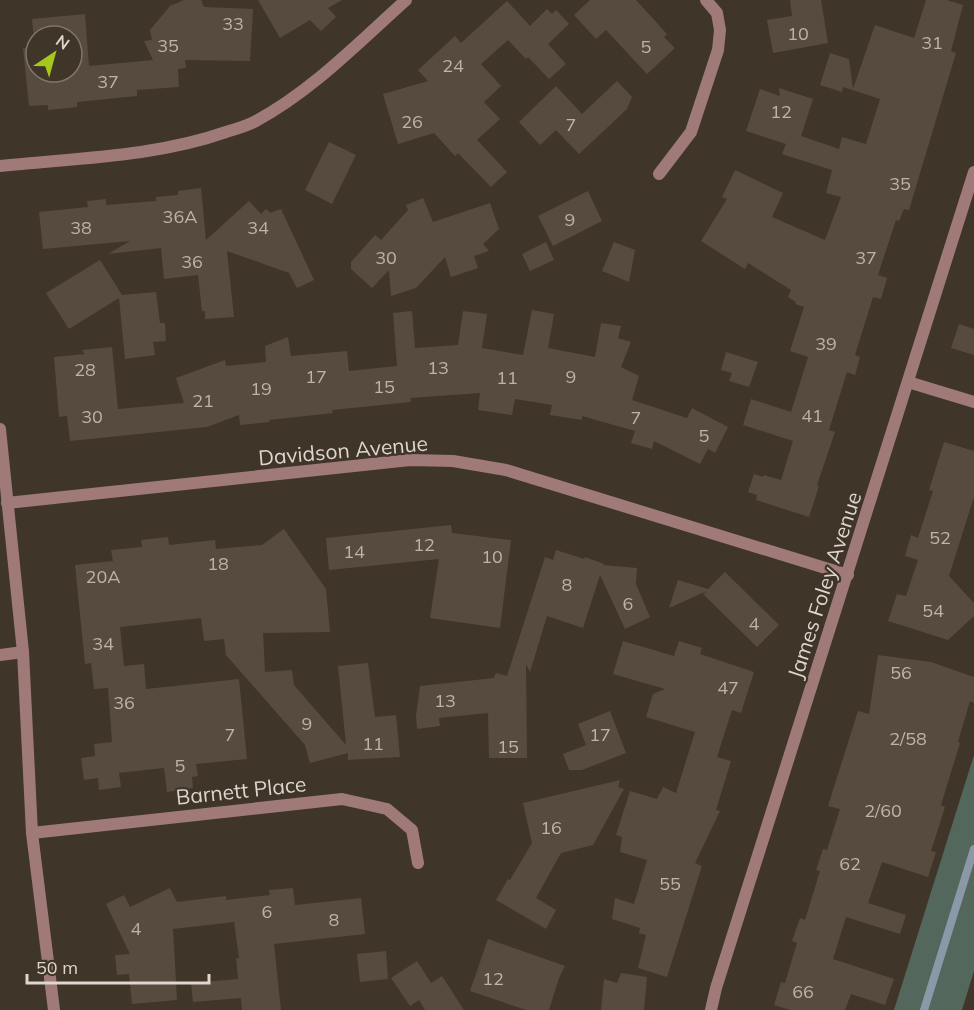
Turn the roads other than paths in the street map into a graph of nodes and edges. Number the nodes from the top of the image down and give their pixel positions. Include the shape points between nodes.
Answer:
1 (406, 0) edge
2 (706, 0) edge
3 (0, 166) edge
4 (974, 172) edge
5 (659, 174) dead end
6 (908, 382) junction
7 (974, 402) edge
8 (0, 429) edge
9 (8, 503) junction
10 (848, 575) junction
11 (23, 652) junction
12 (0, 655) edge
13 (32, 832) junction
14 (418, 863) dead end
15 (54, 1010) edge
16 (711, 1010) edge

1 - 3 street via 320,78 255,122 197,141 149,151
2 - 5 street via 717,13 718,50 691,132
4 - 6 street, James Foley Avenue
6 - 7 street
6 - 10 street, James Foley Avenue
8 - 9 street
9 - 10 street, Davidson Avenue via 410,460 453,461 506,470
9 - 11 street
10 - 16 street, James Foley Avenue
11 - 12 street
11 - 13 street
13 - 14 street, Barnett Place via 342,799 387,809 412,830
13 - 15 street

